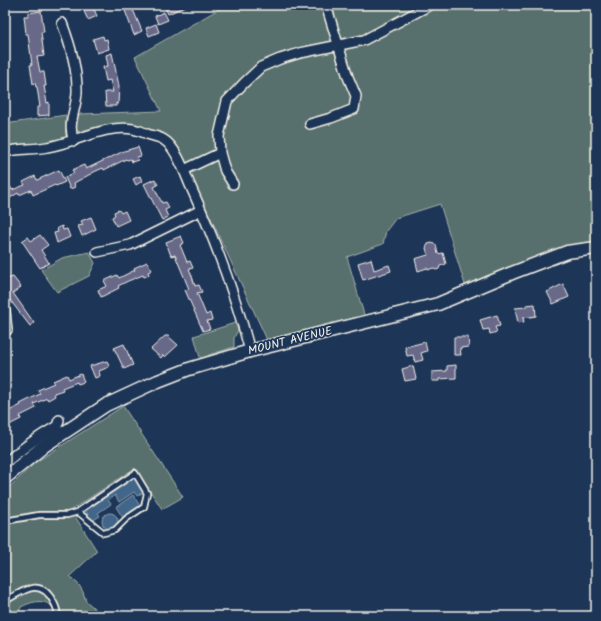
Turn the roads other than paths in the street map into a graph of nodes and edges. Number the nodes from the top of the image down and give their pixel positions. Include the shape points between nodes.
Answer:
1 (326, 5) edge
2 (430, 5) edge
3 (62, 23) dead end
4 (339, 46) junction
5 (310, 124) dead end
6 (74, 140) junction
7 (5, 152) edge
8 (220, 153) junction
9 (184, 170) junction
10 (233, 184) dead end
11 (201, 210) junction
12 (596, 248) edge
13 (97, 252) dead end
14 (5, 311) edge
15 (7, 330) dead end
16 (250, 351) junction
17 (59, 420) dead end
18 (5, 463) edge
19 (5, 478) edge
20 (78, 512) junction
21 (5, 521) edge
22 (5, 601) edge
23 (57, 616) edge

1 - 4 street
2 - 4 street via 364,40
3 - 6 street via 76,70 78,91 70,133
4 - 5 street via 356,96 354,109
4 - 8 street via 280,58 261,67 227,101 219,136
6 - 7 street via 47,147
6 - 9 street via 94,133 133,129 165,141
8 - 9 street
8 - 10 street via 221,173
9 - 11 street
11 - 13 street via 130,245
11 - 16 street via 241,317
12 - 16 street, MOUNT AVENUE via 567,252 512,272 438,304
14 - 15 street
16 - 19 street, MOUNT AVENUE via 189,369 106,405 44,446
17 - 18 street via 57,426 39,436
20 - 20 lane via 135,473 147,493 144,507 115,530 104,533
20 - 21 lane
22 - 23 lane via 28,588 37,588 50,596 56,605

